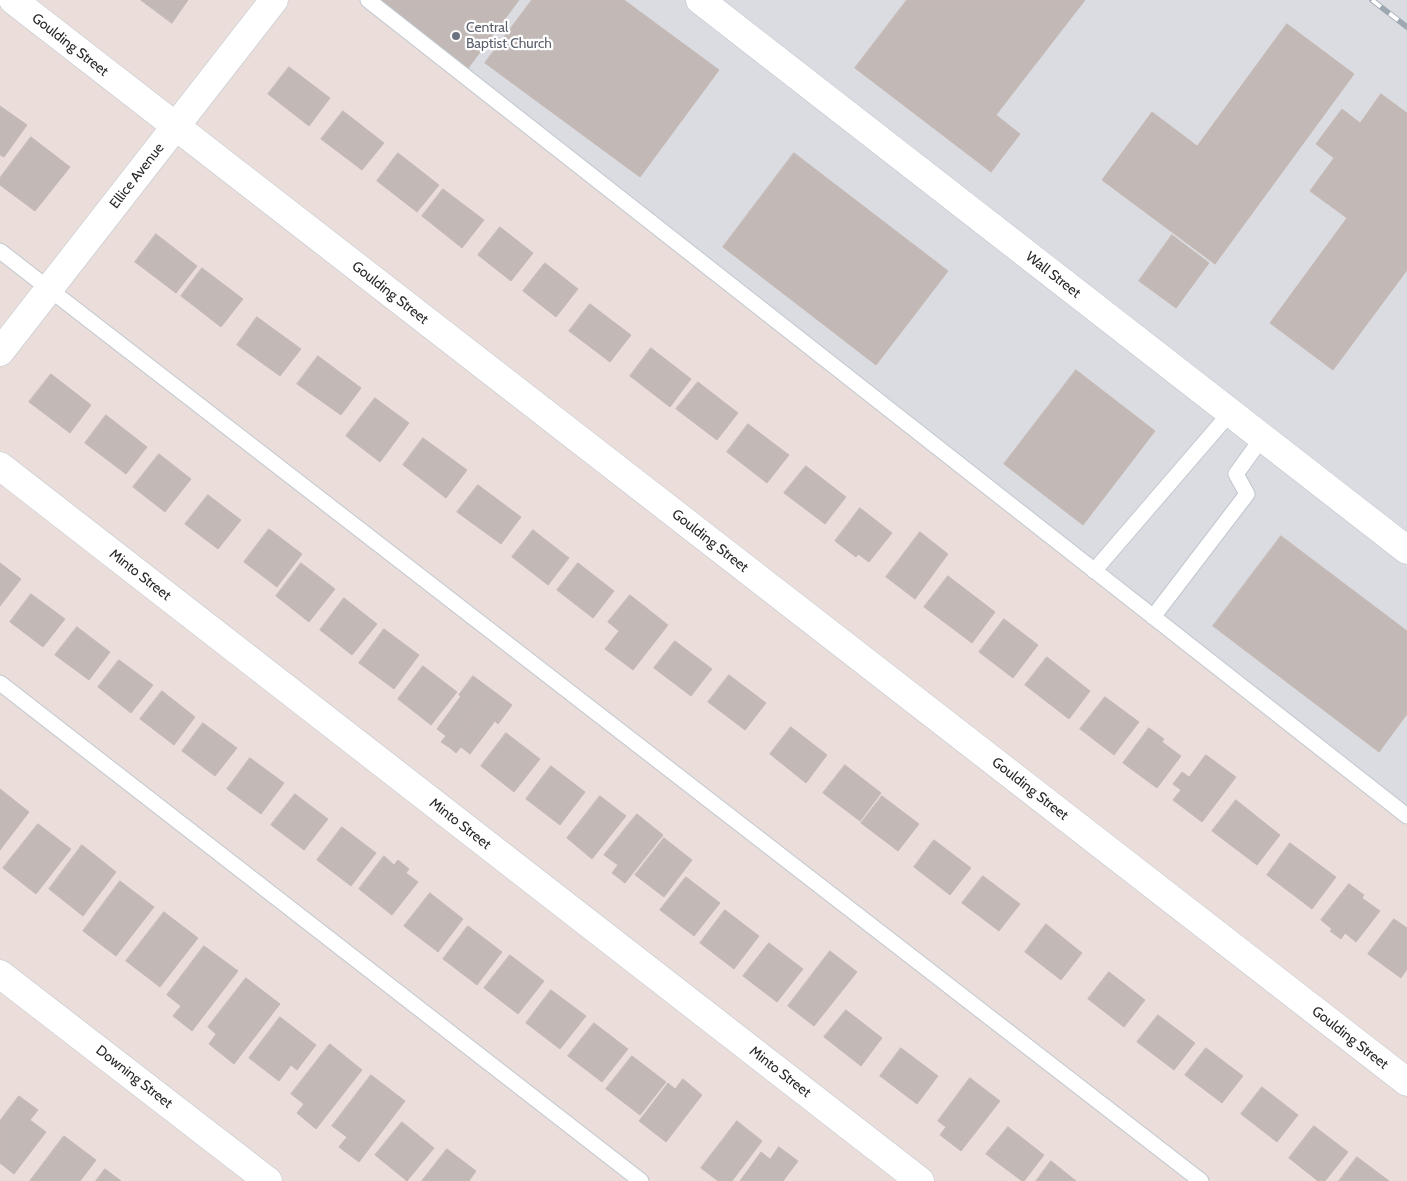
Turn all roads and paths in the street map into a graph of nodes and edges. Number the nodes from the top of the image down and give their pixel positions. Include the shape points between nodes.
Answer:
1 (13, 0) edge
2 (274, 0) edge
3 (368, 0) edge
4 (700, 0) edge
5 (175, 127) junction
6 (0, 251) edge
7 (49, 289) junction
8 (0, 352) edge
9 (1230, 413) junction
10 (1262, 438) junction
11 (0, 466) edge
12 (1407, 550) edge
13 (1094, 571) junction
14 (1153, 617) junction
15 (0, 683) edge
16 (1407, 816) edge
17 (0, 974) edge
18 (1407, 1082) edge
19 (268, 1181) edge
20 (642, 1181) edge
21 (920, 1181) edge
22 (1201, 1181) edge

1 - 5 street, Goulding Street
2 - 5 street, Ellice Avenue
3 - 13 lane
4 - 9 street, Wall Street
5 - 7 street, Ellice Avenue
5 - 18 street, Goulding Street
6 - 7 lane
7 - 8 street, Ellice Avenue
7 - 22 lane
9 - 10 street, Wall Street
9 - 13 lane
10 - 12 street, Wall Street
10 - 14 lane via 1236,474 1247,494
11 - 21 street, Minto Street
13 - 14 lane
14 - 16 lane
15 - 20 lane
17 - 19 street, Downing Street

